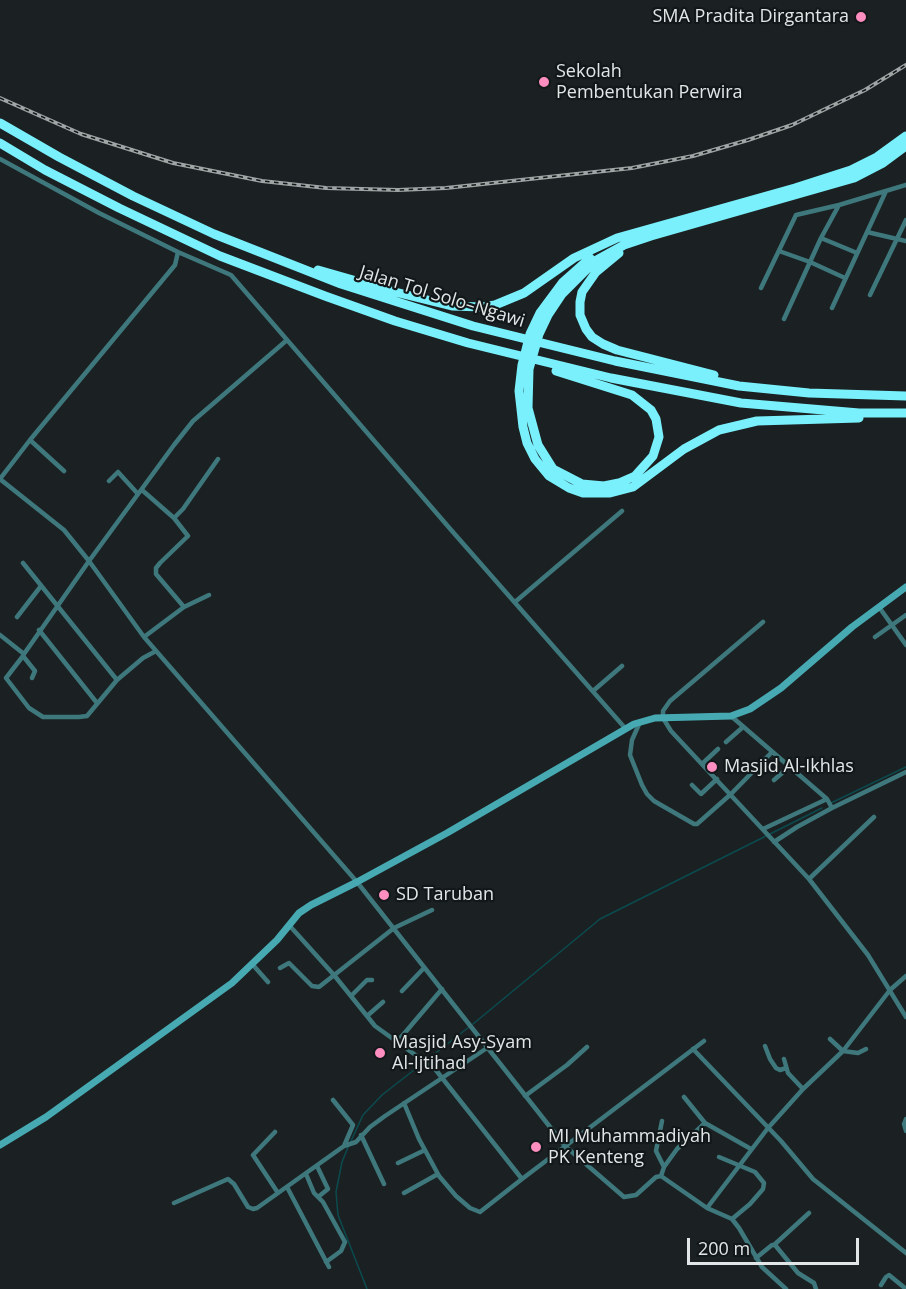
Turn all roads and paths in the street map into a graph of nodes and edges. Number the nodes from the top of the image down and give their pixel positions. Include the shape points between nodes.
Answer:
1 (0, 123) edge
2 (906, 136) edge
3 (0, 143) edge
4 (906, 146) edge
5 (0, 159) edge
6 (906, 185) edge
7 (886, 191) junction
8 (839, 205) junction
9 (906, 220) edge
10 (867, 232) junction
11 (647, 233) junction
12 (821, 238) junction
13 (897, 238) junction
14 (906, 241) edge
15 (255, 251) junction
16 (779, 251) junction
17 (178, 252) junction
18 (857, 253) junction
19 (810, 262) junction
20 (845, 278) junction
21 (761, 288) dead end
22 (870, 295) dead end
23 (832, 308) dead end
24 (784, 320) dead end
25 (287, 340) junction
26 (468, 343) junction
27 (523, 391) junction
28 (809, 393) junction
29 (906, 396) edge
30 (906, 413) edge
31 (30, 440) junction
32 (218, 459) dead end
33 (64, 471) dead end
34 (0, 479) edge
35 (109, 481) dead end
36 (140, 492) junction
37 (622, 511) dead end
38 (174, 518) junction
39 (89, 561) junction
40 (23, 563) dead end
41 (41, 586) junction
42 (906, 587) edge
43 (209, 595) dead end
44 (515, 602) junction
45 (57, 606) junction
46 (183, 607) junction
47 (879, 607) junction
48 (906, 615) edge
49 (17, 618) dead end
50 (763, 622) dead end
51 (891, 626) junction
52 (39, 630) junction
53 (0, 635) edge
54 (144, 637) junction
55 (875, 638) dead end
56 (906, 645) edge
57 (156, 651) junction
58 (23, 655) junction
59 (622, 666) dead end
60 (32, 678) dead end
61 (117, 680) junction
62 (593, 691) junction
63 (97, 703) junction
64 (731, 716) junction
65 (663, 718) junction
66 (640, 722) junction
67 (742, 727) junction
68 (625, 728) junction
69 (726, 742) dead end
70 (718, 749) dead end
71 (772, 752) junction
72 (702, 764) junction
73 (789, 767) junction
74 (906, 772) edge
75 (717, 779) junction
76 (774, 780) dead end
77 (692, 784) dead end
78 (730, 794) junction
79 (830, 803) junction
80 (874, 818) dead end
81 (764, 830) junction
82 (774, 842) junction
83 (809, 879) junction
84 (357, 882) junction
85 (432, 910) dead end
86 (289, 926) junction
87 (394, 928) junction
88 (254, 965) junction
89 (280, 968) dead end
90 (424, 968) junction
91 (334, 975) junction
92 (906, 976) edge
93 (372, 980) dead end
94 (268, 982) dead end
95 (442, 989) junction
96 (890, 990) junction
97 (402, 992) dead end
98 (351, 996) junction
99 (383, 1002) dead end
100 (368, 1016) junction
101 (906, 1017) edge
102 (830, 1039) dead end
103 (704, 1041) dead end
104 (397, 1042) junction
105 (765, 1046) dead end
106 (587, 1047) dead end
107 (488, 1048) junction
108 (693, 1049) junction
109 (866, 1049) dead end
110 (843, 1051) junction
111 (784, 1059) dead end
112 (786, 1068) junction
113 (442, 1077) junction
114 (803, 1089) junction
115 (525, 1096) junction
116 (684, 1097) dead end
117 (333, 1100) dead end
118 (405, 1103) junction
119 (906, 1119) edge
120 (662, 1121) dead end
121 (705, 1123) junction
122 (768, 1128) junction
123 (906, 1131) edge
124 (275, 1132) dead end
125 (361, 1136) junction
126 (348, 1144) junction
127 (0, 1145) edge
128 (565, 1146) junction
129 (751, 1149) junction
130 (425, 1150) junction
131 (719, 1157) dead end
132 (398, 1163) dead end
133 (317, 1166) junction
134 (740, 1166) junction
135 (664, 1167) junction
136 (306, 1174) junction
137 (438, 1174) junction
138 (661, 1176) junction
139 (522, 1179) junction
140 (384, 1184) dead end
141 (287, 1187) junction
142 (278, 1192) junction
143 (404, 1192) dead end
144 (318, 1197) junction
145 (174, 1203) dead end
146 (707, 1208) junction
147 (808, 1213) dead end
148 (732, 1220) junction
149 (774, 1245) junction
150 (906, 1253) edge
151 (756, 1258) junction
152 (326, 1262) junction
153 (329, 1268) dead end
154 (880, 1285) dead end
155 (786, 1289) edge
156 (816, 1289) edge
157 (906, 1289) edge

1 - 15 highway, Jalan Tol Solo–Ngawi via 133,196
2 - 11 highway via 851,170
3 - 26 highway, Jalan Tol Solo–Ngawi via 119,208 220,255 335,300
4 - 11 highway via 854,178
5 - 17 street
6 - 7 street
7 - 8 street
7 - 10 street
8 - 12 street
8 - 16 street via 796,215
9 - 13 street
10 - 13 street
10 - 18 street
11 - 15 highway via 617,238 594,248 524,293 482,307 452,306 394,292
11 - 27 highway via 616,242 588,259 563,282 544,314
11 - 28 highway via 596,272 582,292 580,315 592,337 617,350 700,372
12 - 18 street
12 - 19 street
13 - 14 street
13 - 22 street
15 - 28 highway, Jalan Tol Solo–Ngawi via 341,284 473,326 682,376
16 - 19 street
16 - 21 street
17 - 25 street via 231,275
17 - 31 street via 174,265
18 - 20 street
19 - 20 street
19 - 24 street
20 - 23 street
25 - 36 street via 191,424
25 - 44 street
26 - 27 highway via 632,395 656,419 659,437 653,456 641,471 619,483 592,486 572,480 553,469 538,446
26 - 30 highway, Jalan Tol Solo–Ngawi via 611,378 741,403 804,410
27 - 30 highway via 519,406 527,443 542,468 569,488 598,495 633,487 701,438 738,424
28 - 29 highway, Jalan Tol Solo–Ngawi
31 - 33 street
31 - 34 street
32 - 38 street
34 - 39 street via 60,526
35 - 36 street via 118,472
36 - 38 street
36 - 39 street
37 - 44 street
38 - 46 street via 188,536 155,571
39 - 45 street
39 - 54 street
40 - 41 street
41 - 45 street
41 - 49 street
42 - 47 main road
43 - 46 street
44 - 62 street
45 - 52 street
45 - 61 street
46 - 54 street
47 - 51 street
47 - 64 main road via 781,688 750,709
48 - 51 street
50 - 65 street via 670,701
51 - 55 street
51 - 56 street
52 - 58 street
52 - 63 street
53 - 58 street
54 - 57 street
57 - 61 street
57 - 84 street
58 - 60 street via 35,670
58 - 63 street via 6,680 39,716 84,717
59 - 62 street
61 - 63 street
62 - 68 street
64 - 65 main road
64 - 67 street
65 - 66 main road
65 - 72 street
66 - 68 main road
66 - 78 street via 630,755 642,785 654,801 697,824
67 - 69 street
67 - 71 street
68 - 84 main road
70 - 72 street
71 - 73 street
71 - 78 street
72 - 75 street
73 - 76 street
73 - 79 street
74 - 79 street
75 - 77 street via 701,794
75 - 78 street
78 - 81 street
79 - 81 street
79 - 82 street
80 - 83 street
81 - 82 street
82 - 83 street
83 - 96 street
84 - 86 main road via 306,908
84 - 87 street
85 - 87 street
86 - 88 main road
86 - 91 street
87 - 90 street
87 - 91 street
88 - 94 street
88 - 127 main road via 43,1119
89 - 91 street via 289,963 315,987
90 - 95 street
90 - 97 street
91 - 98 street
92 - 96 street
93 - 98 street via 367,980
95 - 104 street
95 - 107 street
96 - 101 street
96 - 110 street
98 - 100 street
99 - 100 street
100 - 104 street
102 - 110 street
103 - 108 street
104 - 113 street
105 - 112 street via 776,1068
106 - 115 street
107 - 113 street
107 - 115 street
108 - 122 street
108 - 128 street
109 - 110 street via 858,1053
110 - 114 street
111 - 112 street
112 - 114 street
113 - 118 street
113 - 139 street
114 - 122 street
115 - 128 street
116 - 121 street
117 - 126 street via 353,1125
118 - 125 street
118 - 130 street
119 - 123 street
120 - 135 street via 656,1151
121 - 129 street
121 - 135 street via 685,1140
122 - 129 street
122 - 150 street via 813,1179
124 - 142 street via 253,1155
125 - 126 street
125 - 140 street
126 - 133 street
128 - 138 street via 624,1197 636,1195
128 - 139 street
129 - 134 street
130 - 132 street
130 - 137 street
131 - 134 street
133 - 136 street
133 - 144 street via 328,1189
134 - 146 street
134 - 148 street via 760,1176 764,1186
135 - 138 street
136 - 141 street
136 - 144 street
137 - 139 street via 456,1196 479,1212
137 - 143 street
138 - 146 street
141 - 142 street
141 - 152 street
142 - 145 street via 251,1209 228,1179
144 - 152 street via 345,1242 341,1251
146 - 148 street
147 - 149 street
148 - 151 street
149 - 151 street
149 - 156 street
151 - 155 street
152 - 153 street
154 - 157 street via 890,1275

